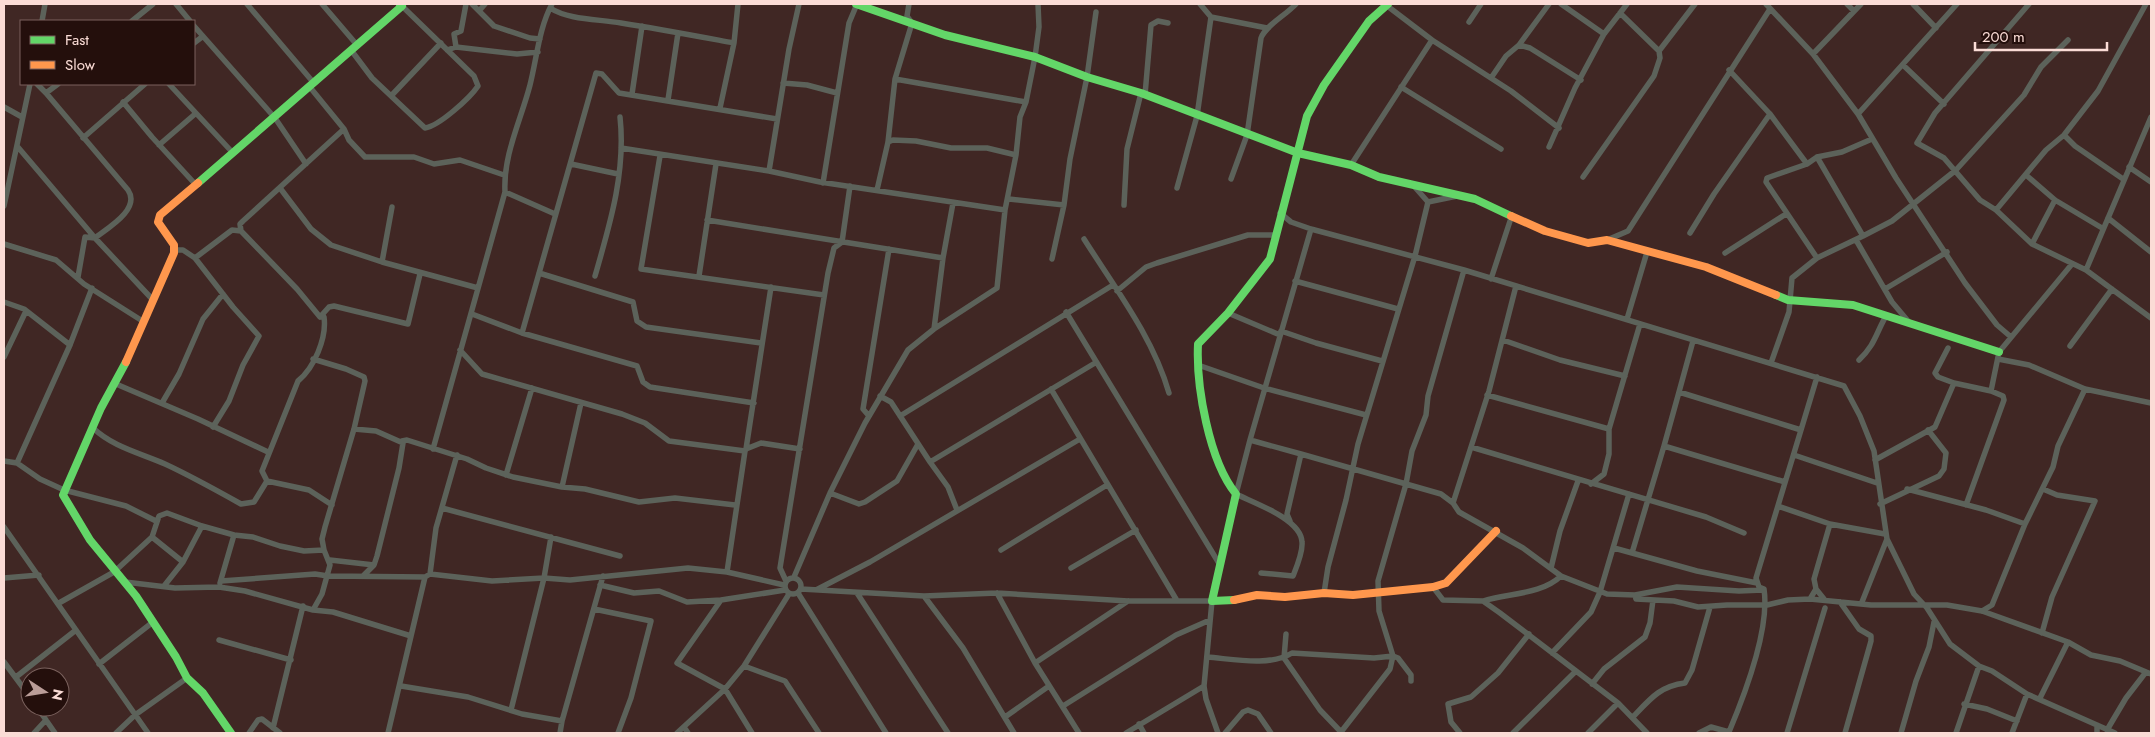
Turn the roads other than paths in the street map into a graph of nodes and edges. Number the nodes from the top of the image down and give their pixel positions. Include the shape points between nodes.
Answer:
1 (45, 4) edge
2 (153, 4) edge
3 (176, 4) edge
4 (247, 4) edge
5 (322, 4) edge
6 (466, 4) edge
7 (472, 4) edge
8 (485, 4) edge
9 (738, 4) edge
10 (799, 4) edge
11 (857, 4) edge
12 (909, 4) edge
13 (1038, 4) edge
14 (1200, 4) edge
15 (1296, 4) edge
16 (1481, 4) edge
17 (1549, 4) edge
18 (1561, 4) edge
19 (1627, 4) edge
20 (1694, 4) edge
21 (1847, 4) edge
22 (1860, 4) edge
23 (1913, 4) edge
24 (1957, 4) edge
25 (2029, 4) edge
26 (2146, 4) edge
27 (1387, 5) edge
28 (404, 6) edge
29 (551, 6) edge
30 (1768, 6) edge
31 (479, 11) junction
32 (1854, 11) junction
33 (1096, 12) dead end
34 (1620, 13) junction
35 (1211, 16) junction
36 (42, 20) edge
37 (133, 20) edge
38 (189, 20) edge
39 (1469, 22) dead end
40 (912, 23) junction
41 (1168, 23) dead end
42 (642, 26) junction
43 (195, 27) edge
44 (1268, 28) junction
45 (1936, 28) junction
46 (678, 33) junction
47 (1604, 34) junction
48 (202, 36) junction
49 (540, 39) junction
50 (1432, 40) junction
51 (2068, 40) dead end
52 (195, 42) edge
53 (441, 43) junction
54 (734, 43) junction
55 (1518, 45) junction
56 (354, 47) junction
57 (456, 47) junction
58 (447, 50) junction
59 (1659, 51) junction
60 (538, 52) junction
61 (1813, 54) junction
62 (1035, 57) junction
63 (1903, 64) junction
64 (1729, 70) junction
65 (1086, 77) junction
66 (1491, 78) junction
67 (896, 79) junction
68 (1581, 80) junction
69 (783, 83) junction
70 (311, 84) junction
71 (30, 85) edge
72 (38, 85) edge
73 (57, 85) edge
74 (144, 85) edge
75 (170, 85) edge
76 (1401, 87) junction
77 (837, 93) junction
78 (46, 94) junction
79 (632, 94) junction
80 (1143, 94) junction
81 (391, 96) junction
82 (668, 100) junction
83 (123, 102) junction
84 (1026, 102) junction
85 (1944, 104) junction
86 (4, 106) edge
87 (720, 108) junction
88 (196, 114) junction
89 (1770, 114) junction
90 (1858, 114) junction
91 (1197, 116) junction
92 (22, 117) junction
93 (2151, 117) edge
94 (275, 118) junction
95 (620, 118) dead end
96 (777, 119) junction
97 (1559, 128) junction
98 (344, 129) junction
99 (1247, 134) junction
100 (2064, 135) junction
101 (83, 138) junction
102 (1872, 139) junction
103 (888, 142) junction
104 (159, 145) junction
105 (17, 146) junction
106 (621, 148) junction
107 (1549, 148) dead end
108 (1501, 149) dead end
109 (233, 153) junction
110 (1298, 153) junction
111 (1016, 155) junction
112 (660, 156) junction
113 (1816, 157) junction
114 (306, 164) junction
115 (571, 164) junction
116 (716, 164) junction
117 (1808, 164) junction
118 (1350, 165) junction
119 (2129, 167) junction
120 (1956, 170) junction
121 (768, 171) junction
122 (618, 174) junction
123 (504, 176) junction
124 (2026, 176) junction
125 (1583, 177) dead end
126 (1231, 179) dead end
127 (2123, 179) junction
128 (2151, 182) edge
129 (823, 183) junction
130 (1412, 184) junction
131 (196, 185) junction
132 (850, 186) junction
133 (280, 188) junction
134 (1178, 188) dead end
135 (877, 190) junction
136 (505, 192) junction
137 (1459, 195) junction
138 (1009, 199) junction
139 (2055, 200) junction
140 (1428, 202) junction
141 (953, 203) junction
142 (1914, 204) junction
143 (1064, 205) junction
144 (1124, 205) dead end
145 (4, 206) edge
146 (392, 207) dead end
147 (1005, 210) junction
148 (1996, 210) junction
149 (1280, 213) junction
150 (555, 214) junction
151 (1786, 214) junction
152 (1512, 215) junction
153 (2108, 218) junction
154 (707, 220) junction
155 (2102, 228) junction
156 (1311, 229) junction
157 (241, 231) junction
158 (1690, 233) dead end
159 (1275, 235) junction
160 (1863, 236) junction
161 (95, 238) junction
162 (1084, 240) dead end
163 (1607, 240) junction
164 (1856, 240) junction
165 (842, 242) junction
166 (4, 244) edge
167 (2032, 244) junction
168 (889, 249) junction
169 (174, 250) junction
170 (1646, 252) junction
171 (1947, 252) junction
172 (2151, 252) edge
173 (1725, 253) dead end
174 (1415, 256) junction
175 (195, 258) junction
176 (943, 258) junction
177 (1817, 258) junction
178 (1052, 259) dead end
179 (382, 262) junction
180 (2072, 264) junction
181 (1464, 270) junction
182 (2086, 270) junction
183 (422, 273) junction
184 (539, 273) junction
185 (595, 276) dead end
186 (699, 276) junction
187 (78, 277) junction
188 (1491, 279) junction
189 (1295, 282) junction
190 (1113, 284) junction
191 (1516, 286) junction
192 (771, 287) junction
193 (92, 288) junction
194 (478, 288) junction
195 (1885, 289) junction
196 (2112, 289) junction
197 (1117, 291) junction
198 (223, 294) junction
199 (824, 295) junction
200 (153, 300) junction
201 (1788, 300) junction
202 (4, 302) edge
203 (1398, 309) junction
204 (26, 312) junction
205 (1066, 312) junction
206 (1228, 313) junction
207 (472, 314) junction
208 (1886, 316) junction
209 (320, 317) junction
210 (2151, 318) edge
211 (1627, 319) junction
212 (1908, 321) junction
213 (144, 322) junction
214 (1640, 324) junction
215 (934, 329) junction
216 (522, 333) junction
217 (1280, 333) junction
218 (2012, 336) junction
219 (1504, 340) junction
220 (1693, 341) junction
221 (761, 343) junction
222 (70, 345) junction
223 (2070, 346) dead end
224 (1948, 348) dead end
225 (460, 350) junction
226 (1998, 356) junction
227 (4, 357) edge
228 (314, 359) junction
229 (1860, 360) dead end
230 (1382, 361) junction
231 (1095, 363) junction
232 (1772, 363) junction
233 (1198, 364) junction
234 (1625, 376) junction
235 (1818, 377) junction
236 (1954, 383) junction
237 (116, 384) junction
238 (532, 388) junction
239 (1264, 388) junction
240 (1051, 389) junction
241 (2085, 389) junction
242 (1991, 391) junction
243 (1169, 392) dead end
244 (1679, 392) junction
245 (1487, 395) junction
246 (880, 396) junction
247 (162, 403) junction
248 (582, 403) junction
249 (754, 403) junction
250 (2151, 403) edge
251 (1366, 415) junction
252 (869, 416) junction
253 (900, 416) junction
254 (213, 427) junction
255 (93, 428) junction
256 (354, 429) junction
257 (1609, 429) junction
258 (1801, 430) junction
259 (1928, 430) junction
260 (89, 436) junction
261 (102, 437) junction
262 (1080, 439) junction
263 (1250, 440) junction
264 (403, 443) junction
265 (918, 444) junction
266 (1664, 446) junction
267 (1471, 447) junction
268 (433, 448) junction
269 (800, 449) junction
270 (745, 450) junction
271 (268, 452) junction
272 (1301, 454) junction
273 (457, 455) junction
274 (1794, 455) junction
275 (1874, 460) junction
276 (4, 461) edge
277 (930, 462) junction
278 (17, 463) junction
279 (1352, 470) junction
280 (506, 475) junction
281 (1578, 480) junction
282 (267, 481) junction
283 (1785, 482) junction
284 (1877, 483) junction
285 (1406, 484) junction
286 (1591, 484) junction
287 (1107, 486) junction
288 (562, 487) junction
289 (2043, 489) junction
290 (64, 490) junction
291 (1907, 490) junction
292 (830, 493) junction
293 (1236, 494) junction
294 (1629, 494) junction
295 (1648, 500) junction
296 (1453, 503) junction
297 (735, 504) junction
298 (1880, 504) junction
299 (332, 505) junction
300 (1966, 505) junction
301 (1778, 506) junction
302 (442, 508) junction
303 (957, 510) junction
304 (156, 521) junction
305 (1290, 521) junction
306 (1830, 524) junction
307 (2025, 524) junction
308 (202, 526) junction
309 (4, 527) edge
310 (1136, 530) junction
311 (1496, 531) junction
312 (1744, 533) dead end
313 (234, 535) junction
314 (1886, 536) junction
315 (152, 537) junction
316 (551, 537) junction
317 (1614, 548) junction
318 (324, 550) junction
319 (1001, 550) dead end
320 (1632, 553) junction
321 (620, 556) dead end
322 (330, 560) junction
323 (182, 562) junction
324 (374, 565) junction
325 (1220, 565) junction
326 (1071, 568) dead end
327 (1551, 568) junction
328 (114, 572) junction
329 (727, 572) junction
330 (1261, 573) dead end
331 (39, 575) junction
332 (364, 575) junction
333 (427, 575) junction
334 (328, 576) junction
335 (603, 576) junction
336 (1561, 576) junction
337 (794, 577) junction
338 (4, 578) edge
339 (544, 578) junction
340 (125, 582) junction
341 (1757, 583) junction
342 (220, 584) junction
343 (164, 586) junction
344 (600, 586) junction
345 (786, 587) junction
346 (1433, 588) junction
347 (1816, 589) junction
348 (816, 590) junction
349 (1764, 590) junction
350 (799, 591) junction
351 (997, 592) junction
352 (1377, 592) junction
353 (1600, 592) junction
354 (857, 593) junction
355 (1324, 593) junction
356 (1635, 595) junction
357 (924, 596) junction
358 (1176, 599) junction
359 (1810, 599) junction
360 (1824, 599) junction
361 (721, 600) junction
362 (1128, 600) junction
363 (1653, 600) junction
364 (1212, 601) junction
365 (1483, 602) junction
366 (1840, 602) junction
367 (1862, 602) junction
368 (58, 603) junction
369 (1767, 605) junction
370 (1924, 605) junction
371 (303, 606) junction
372 (1992, 606) junction
373 (1710, 607) junction
374 (1825, 608) dead end
375 (313, 610) junction
376 (594, 610) junction
377 (1982, 612) junction
378 (1999, 616) junction
379 (1210, 620) junction
380 (153, 622) junction
381 (1934, 622) junction
382 (76, 630) junction
383 (2042, 632) junction
384 (1286, 634) dead end
385 (1529, 634) junction
386 (411, 636) junction
387 (219, 640) dead end
388 (2068, 642) junction
389 (1552, 653) junction
390 (1394, 656) junction
391 (1207, 658) junction
392 (1284, 658) junction
393 (291, 660) junction
394 (4, 662) edge
395 (1035, 663) junction
396 (99, 664) junction
397 (744, 666) junction
398 (1979, 666) junction
399 (1576, 671) junction
400 (2148, 673) edge
401 (16, 677) junction
402 (187, 678) junction
403 (1411, 681) dead end
404 (20, 683) edge
405 (1592, 684) junction
406 (401, 686) junction
407 (1049, 686) junction
408 (1204, 686) junction
409 (725, 689) junction
410 (2027, 694) junction
411 (2040, 698) junction
412 (1618, 704) junction
413 (1964, 704) junction
414 (1063, 706) junction
415 (511, 710) junction
416 (135, 715) junction
417 (44, 717) edge
418 (1633, 717) junction
419 (1005, 718) junction
420 (46, 720) junction
421 (562, 721) junction
422 (2017, 721) junction
423 (1139, 724) junction
424 (2096, 724) junction
425 (684, 726) junction
426 (274, 728) junction
427 (2107, 730) junction
428 (34, 733) edge
429 (55, 733) edge
430 (116, 733) edge
431 (148, 733) edge
432 (231, 733) edge
433 (249, 733) edge
434 (280, 733) edge
435 (388, 733) edge
436 (560, 733) edge
437 (618, 733) edge
438 (677, 733) edge
439 (688, 733) edge
440 (752, 733) edge
441 (819, 733) edge
442 (886, 733) edge
443 (948, 733) edge
444 (1014, 733) edge
445 (1079, 733) edge
446 (1126, 733) edge
447 (1144, 733) edge
448 (1218, 733) edge
449 (1225, 733) edge
450 (1271, 733) edge
451 (1342, 733) edge
452 (1460, 733) edge
453 (1513, 733) edge
454 (1588, 733) edge
455 (1647, 733) edge
456 (1699, 733) edge
457 (1787, 733) edge
458 (1844, 733) edge
459 (1901, 733) edge
460 (1956, 733) edge
461 (2012, 733) edge
462 (2097, 733) edge
463 (2115, 733) edge

1 - 36 street
2 - 37 street
3 - 38 street
4 - 70 street
5 - 56 street
6 - 57 street via 461,31 454,34
7 - 31 street
8 - 31 street
9 - 54 street
10 - 69 street
11 - 40 street
11 - 77 street via 849,23
12 - 40 street via 907,16
13 - 62 street
14 - 35 street
15 - 44 street
16 - 39 street
17 - 55 street
18 - 47 street
19 - 34 street
20 - 59 street
21 - 32 street
22 - 32 street
23 - 45 street
24 - 45 street
25 - 85 street
26 - 100 street via 2105,80
27 - 50 street
27 - 110 street via 1369,21 1324,85 1307,116
28 - 53 street
28 - 56 street
29 - 42 street via 562,16
29 - 49 street via 543,20
30 - 61 street
30 - 64 street
31 - 49 street via 494,26
32 - 61 street
33 - 65 street
34 - 47 street
34 - 59 street
35 - 44 street
35 - 91 street
40 - 62 street via 945,36
40 - 67 street
41 - 80 street via 1154,22 1149,31
42 - 46 street
42 - 79 street
43 - 48 street
44 - 99 street via 1260,38
45 - 63 street
46 - 54 street
46 - 82 street
47 - 68 street
48 - 52 street
48 - 94 street
49 - 60 street
50 - 66 street
50 - 76 street
51 - 120 street via 2041,67 2024,95
53 - 58 street
53 - 81 street
54 - 87 street
55 - 66 street
55 - 68 street via 1530,48
56 - 70 street
56 - 81 street via 372,78
57 - 58 street
57 - 60 street via 517,54
58 - 81 street via 468,68 478,83 476,90 463,102 433,126 425,128
59 - 125 street via 1654,76
60 - 123 street
61 - 90 street
62 - 65 street
62 - 84 street
63 - 85 street
63 - 90 street
64 - 89 street
64 - 163 street via 1628,231
65 - 80 street
65 - 143 street
66 - 97 street
67 - 84 street
67 - 103 street
68 - 97 street
69 - 77 street
69 - 96 street
70 - 94 street
70 - 98 street
71 - 92 street
72 - 78 street
73 - 78 street
74 - 83 street
75 - 88 street
76 - 108 street
76 - 118 street
77 - 129 street
78 - 101 street
79 - 82 street
79 - 115 street via 618,93 602,74 596,73
80 - 91 street
80 - 144 street via 1127,149
82 - 87 street
83 - 101 street
83 - 104 street
84 - 111 street via 1020,117
85 - 120 street via 1917,143 1944,158
86 - 92 street
87 - 96 street
88 - 104 street
88 - 109 street
89 - 117 street
89 - 158 street
90 - 102 street
91 - 99 street
91 - 134 street
92 - 105 street
93 - 119 street
94 - 109 street
94 - 114 street
95 - 106 street
96 - 121 street
97 - 107 street
98 - 114 street
98 - 123 street via 349,140 366,157 414,157 434,164 460,160
99 - 110 street
99 - 126 street
100 - 124 street via 2046,150
100 - 127 street
101 - 161 street via 131,197 123,215
102 - 113 street via 1842,152
102 - 142 street
103 - 111 street via 916,141 951,148 987,148
103 - 135 street
104 - 131 street
105 - 145 street
105 - 161 street
106 - 112 street
106 - 122 street
109 - 131 street
110 - 118 street
110 - 149 street
111 - 138 street
112 - 116 street
112 - 186 street via 641,269
113 - 117 street
113 - 160 street
114 - 133 street
115 - 122 street
115 - 150 street
116 - 121 street
116 - 154 street
117 - 151 street via 1767,178 1766,182
118 - 130 street via 1379,177
119 - 127 street
119 - 128 street
120 - 142 street
120 - 148 street via 1980,200
121 - 129 street
122 - 185 street via 615,205
123 - 136 street
124 - 139 street
124 - 148 street
127 - 153 street
129 - 132 street
130 - 137 street
130 - 140 street
131 - 169 street via 158,219
132 - 135 street
132 - 165 street
133 - 157 street via 242,221
133 - 179 street via 311,229 324,240
135 - 141 street
136 - 150 street
136 - 194 street
137 - 140 street
137 - 152 street
138 - 143 street
138 - 147 street
139 - 155 street
139 - 167 street
140 - 174 street
141 - 147 street
141 - 176 street
142 - 160 street via 1892,222
142 - 171 street
143 - 178 street
146 - 179 street
147 - 215 street via 997,288
148 - 167 street
149 - 156 street via 1291,222
149 - 159 street
150 - 184 street
151 - 173 street
151 - 177 street
152 - 163 street via 1545,231 1588,243
152 - 188 street
153 - 155 street
153 - 172 street
154 - 165 street
154 - 186 street
155 - 182 street
156 - 174 street
156 - 189 street
157 - 175 street via 232,230
157 - 209 street
159 - 197 street via 1248,235 1157,263 1146,267
159 - 206 street via 1270,259 1264,269
160 - 164 street
161 - 187 street via 85,237
161 - 200 street
162 - 190 street
163 - 170 street
164 - 177 street
164 - 195 street
165 - 168 street
165 - 199 street via 834,248
166 - 187 street via 56,260
167 - 180 street
168 - 176 street
168 - 252 street via 863,409
169 - 175 street via 183,250
169 - 200 street
170 - 201 street via 1706,267
170 - 211 street
171 - 195 street
171 - 218 street via 1983,308
174 - 181 street
174 - 203 street
175 - 198 street
176 - 215 street
177 - 201 street via 1792,278
179 - 183 street
180 - 182 street
180 - 218 street
181 - 188 street
181 - 285 street via 1428,396 1426,415 1412,451
182 - 196 street
183 - 194 street
183 - 209 street via 408,324 334,306
184 - 216 street
184 - 221 street via 632,302 637,321 646,327
186 - 192 street
187 - 193 street
188 - 191 street
189 - 203 street
189 - 217 street
190 - 197 street
190 - 205 street
191 - 211 street
191 - 219 street
192 - 199 street
192 - 221 street
193 - 213 street
193 - 222 street
194 - 207 street
195 - 212 street
196 - 210 street
196 - 223 street
197 - 243 street via 1160,366
198 - 247 street via 202,319 179,374
198 - 254 street via 259,336 243,364 229,401
199 - 269 street
200 - 213 street
201 - 208 street via 1853,305
201 - 232 street via 1789,312
202 - 204 street via 19,306
203 - 230 street
204 - 222 street
204 - 227 street
205 - 231 street
205 - 253 street
206 - 217 street
206 - 233 street via 1198,344
207 - 216 street
207 - 225 street
208 - 212 street
208 - 229 street via 1872,348
209 - 228 street via 324,317 325,322
211 - 214 street
212 - 226 street
213 - 237 street
214 - 220 street
214 - 234 street
215 - 246 street via 908,350
216 - 249 street via 637,366 643,382 650,387
217 - 230 street
217 - 239 street
218 - 226 street
219 - 234 street via 1560,360
219 - 245 street
220 - 232 street
220 - 244 street
221 - 249 street
222 - 278 street
224 - 236 street via 1935,374
225 - 238 street via 482,374
225 - 268 street
226 - 241 street via 2029,365
226 - 242 street
228 - 256 street via 364,377
228 - 271 street via 298,381
230 - 251 street
231 - 240 street
231 - 325 street
232 - 235 street
233 - 239 street
233 - 293 street via 1215,450 1225,481
234 - 257 street
235 - 258 street
235 - 275 street via 1844,386 1860,416 1874,451
236 - 242 street
236 - 259 street via 1935,427
237 - 247 street
237 - 255 street
238 - 248 street
238 - 280 street
239 - 251 street
239 - 263 street
240 - 262 street
240 - 277 street
241 - 250 street
241 - 289 street via 2058,446
242 - 300 street via 2003,396 2004,400
244 - 258 street
244 - 266 street
245 - 257 street
245 - 267 street
246 - 252 street
246 - 253 street via 892,402
247 - 254 street
248 - 270 street via 645,423 669,441
248 - 288 street
249 - 270 street
251 - 279 street
252 - 292 street
253 - 265 street
254 - 271 street
255 - 260 street
255 - 261 street
256 - 264 street via 376,432
256 - 299 street
257 - 286 street via 1609,454 1604,474
258 - 274 street
259 - 275 street
259 - 291 street via 1946,453 1944,469 1939,476
260 - 261 street
260 - 290 street
261 - 282 street via 168,466 241,504 254,502
262 - 287 street
262 - 303 street
263 - 272 street
263 - 293 street
264 - 268 street via 408,440
264 - 324 street via 400,468
265 - 277 street
265 - 292 street via 897,481 865,502 858,504
266 - 283 street
266 - 295 street
267 - 281 street
267 - 296 street
268 - 273 street
269 - 270 street via 761,443
269 - 345 street via 780,568
270 - 297 street
271 - 282 street via 262,471
272 - 279 street
272 - 305 street via 1288,514
273 - 280 street
273 - 302 street
274 - 283 street
274 - 284 street
275 - 284 street
276 - 278 street
277 - 303 street via 948,488
278 - 290 street
279 - 285 street
279 - 355 street
280 - 288 street
281 - 286 street
281 - 327 street
282 - 299 street via 309,490
283 - 301 street
284 - 298 street
285 - 296 street via 1441,494
285 - 352 street
286 - 294 street
287 - 310 street
287 - 319 street
288 - 297 street via 639,502 675,498
289 - 307 street
289 - 383 street via 2095,501 2052,597
290 - 304 street via 126,506
290 - 328 street via 71,512
291 - 298 street
291 - 300 street
292 - 337 street
293 - 305 street
293 - 325 street
294 - 295 street
294 - 317 street
295 - 312 street via 1706,516
295 - 320 street
296 - 311 street via 1458,512
297 - 329 street
298 - 314 street
299 - 318 street via 322,539
300 - 307 street
301 - 306 street
301 - 341 street
302 - 316 street
302 - 333 street
303 - 348 street
304 - 308 street via 167,513
304 - 315 street
305 - 330 street via 1301,534 1303,544 1293,576
306 - 314 street
306 - 347 street via 1816,568
307 - 372 street
308 - 313 street
308 - 323 street
309 - 331 street
310 - 326 street
310 - 358 street
311 - 327 street
311 - 346 street via 1446,583
313 - 318 street via 304,551
313 - 342 street
314 - 367 street
314 - 370 street via 1908,583
315 - 323 street
315 - 328 street
316 - 321 street
316 - 339 street
317 - 320 street
317 - 353 street
318 - 322 street
320 - 341 street
322 - 324 street
322 - 334 street
323 - 343 street
324 - 332 street
325 - 364 street
327 - 336 street
328 - 340 street
328 - 368 street
329 - 335 street via 688,568
329 - 345 street
331 - 338 street
331 - 368 street
332 - 333 street
332 - 334 street
333 - 339 street via 492,581
333 - 386 street
334 - 342 street via 315,574
334 - 375 street
335 - 339 street via 570,580
335 - 344 street
336 - 353 street
336 - 365 street via 1544,586
337 - 345 street
337 - 350 street via 801,584
339 - 415 street
340 - 343 street
340 - 380 street
341 - 349 street
342 - 343 street
342 - 371 street
344 - 361 street via 634,594 659,591 687,602
344 - 376 street
345 - 350 street
345 - 361 street
345 - 397 street
346 - 352 street
346 - 365 street via 1443,600
347 - 359 street
347 - 360 street
348 - 350 street
348 - 354 street
349 - 356 street via 1677,587
349 - 369 street
350 - 442 street
351 - 357 street
351 - 362 street
351 - 395 street
352 - 355 street via 1353,595
352 - 390 street
353 - 356 street
353 - 389 street via 1590,612
354 - 357 street
354 - 443 street
355 - 364 street via 1284,598 1256,594 1244,599
356 - 363 street via 1636,599
357 - 419 street via 963,648
358 - 362 street
358 - 364 street
359 - 360 street
359 - 369 street
360 - 366 street
361 - 409 street via 677,662
362 - 395 street
363 - 373 street
363 - 405 street via 1645,637 1604,669
364 - 379 street
365 - 385 street
366 - 367 street
366 - 458 street via 1859,629 1871,636
367 - 370 street via 1871,605
368 - 382 street
369 - 373 street
369 - 456 street via 1751,670 1729,732 1711,727
370 - 377 street via 1946,605
370 - 381 street
371 - 375 street
371 - 393 street
372 - 377 street
372 - 378 street
373 - 418 street via 1692,670 1685,683 1669,685
374 - 457 street
375 - 386 street via 333,612
376 - 421 street
376 - 437 street via 651,621 631,698
377 - 378 street
378 - 383 street
379 - 391 street
379 - 414 street via 1176,635
380 - 396 street
380 - 402 street
381 - 398 street via 1950,644
381 - 459 street via 1929,648
382 - 396 street
382 - 401 street
383 - 388 street
384 - 392 street
385 - 389 street
385 - 452 street via 1507,663 1471,696 1448,704 1451,722
386 - 406 street
387 - 393 street
388 - 400 street via 2091,655
388 - 411 street
389 - 399 street
390 - 392 street via 1374,658 1292,653
390 - 403 street via 1411,676
390 - 451 street via 1390,669
391 - 392 street via 1258,661
391 - 408 street
392 - 451 street via 1320,710
393 - 426 street
394 - 401 street
395 - 407 street
396 - 416 street
397 - 409 street
397 - 441 street via 785,681
398 - 410 street
398 - 413 street
399 - 405 street
399 - 453 street
400 - 427 street via 2126,698
401 - 404 street
402 - 416 street
402 - 432 street via 203,693
405 - 412 street
406 - 415 street via 468,697
406 - 435 street
407 - 414 street
407 - 419 street
408 - 423 street
408 - 448 street
409 - 425 street
409 - 440 street
410 - 411 street
410 - 422 street
411 - 424 street
412 - 418 street
412 - 454 street
413 - 422 street
413 - 460 street
414 - 445 street
415 - 421 street
416 - 430 street
416 - 431 street
417 - 420 street
418 - 455 street
419 - 444 street
420 - 428 street
420 - 429 street
421 - 436 street
422 - 461 street
423 - 446 street
423 - 447 street
424 - 427 street
424 - 462 street
425 - 438 street
425 - 439 street
426 - 433 street via 262,719
426 - 434 street
427 - 463 street
449 - 450 street via 1248,710 1258,714

